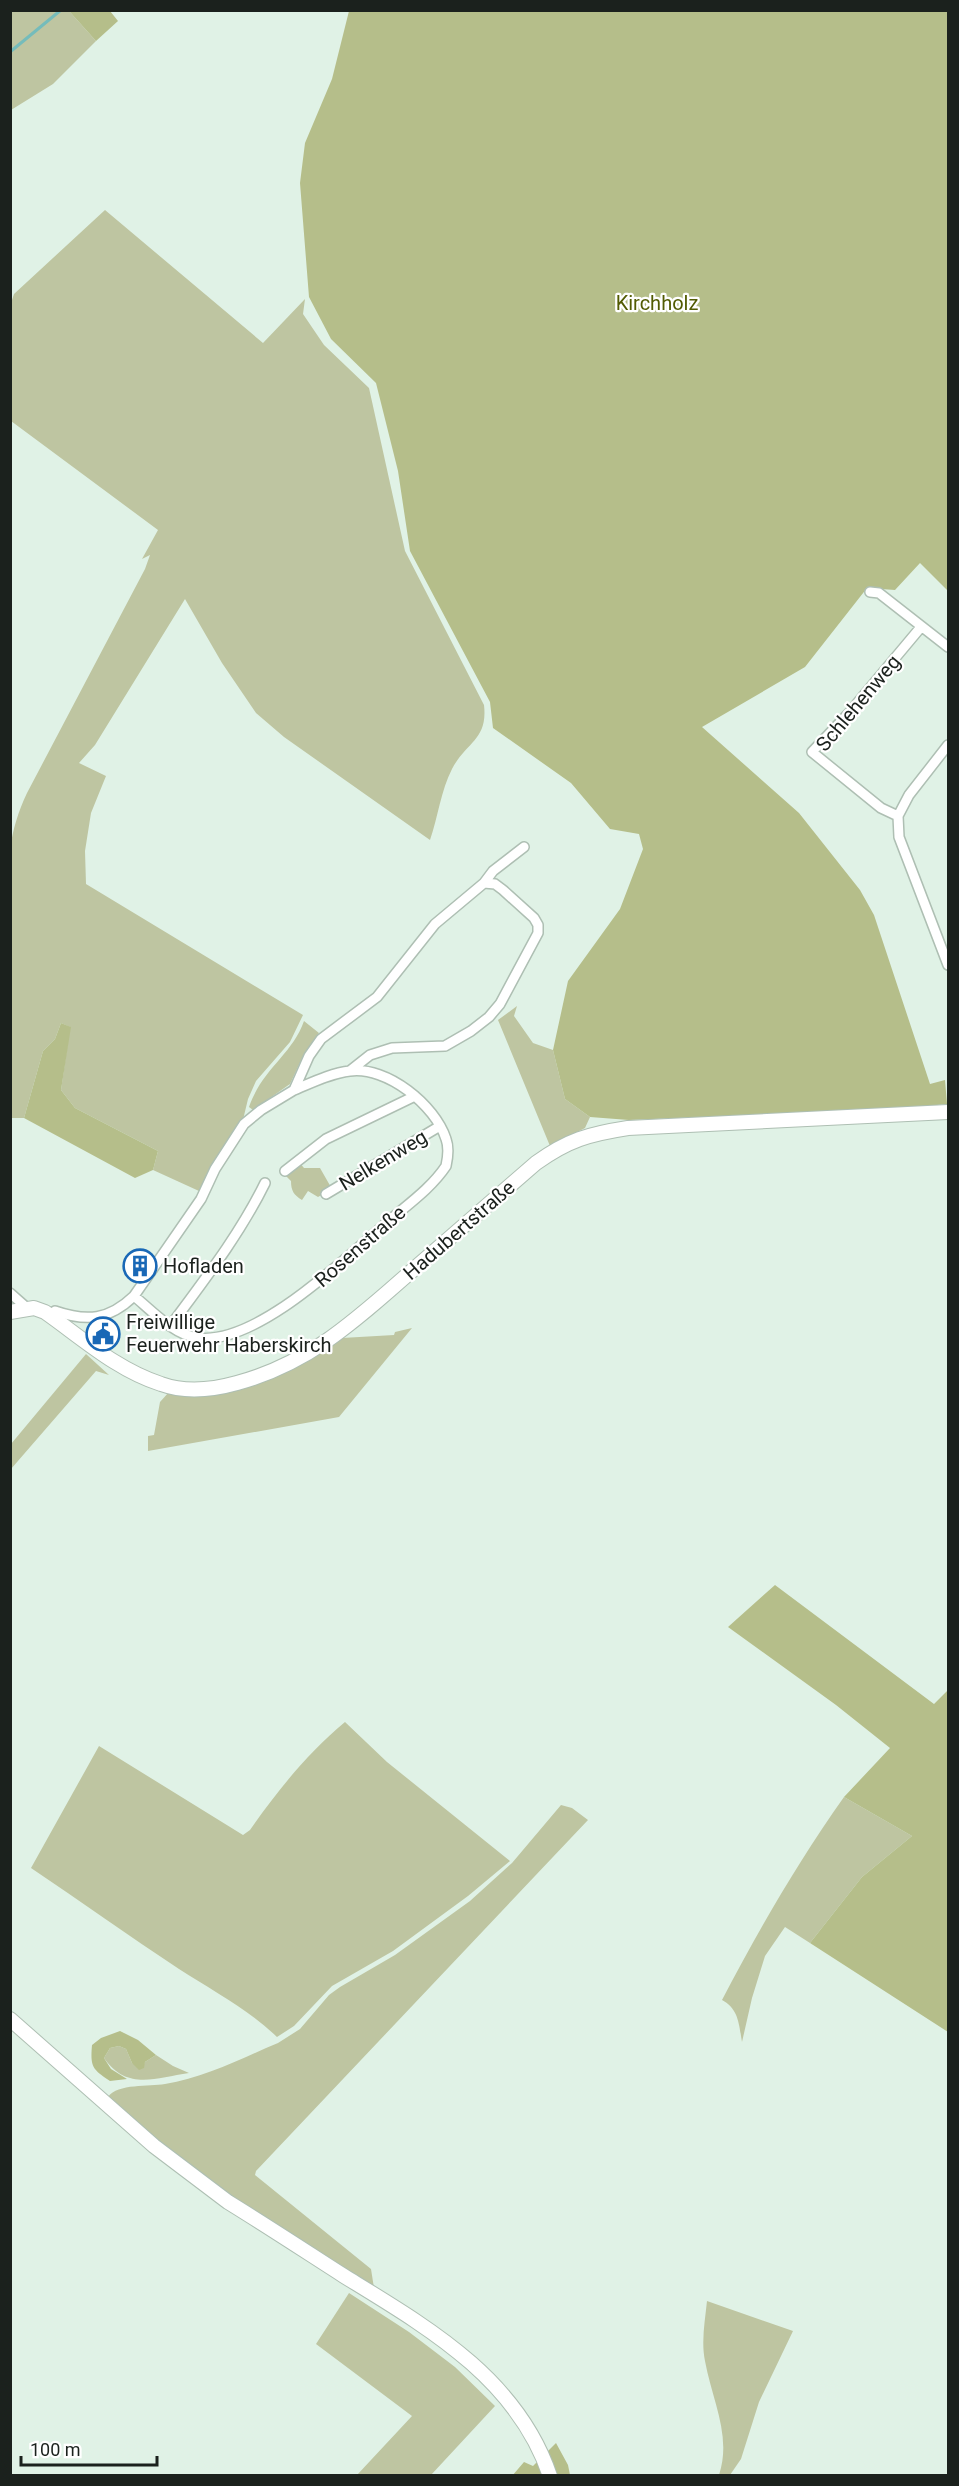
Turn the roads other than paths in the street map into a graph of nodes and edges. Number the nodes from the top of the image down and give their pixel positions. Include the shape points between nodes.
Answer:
1 (870, 592) dead end
2 (921, 627) junction
3 (948, 647) edge
4 (948, 746) edge
5 (898, 816) junction
6 (524, 847) dead end
7 (484, 883) junction
8 (948, 965) edge
9 (351, 1070) junction
10 (294, 1090) junction
11 (415, 1096) junction
12 (948, 1112) edge
13 (440, 1126) junction
14 (285, 1171) dead end
15 (265, 1183) dead end
16 (326, 1194) dead end
17 (10, 1293) edge
18 (134, 1296) junction
19 (27, 1308) junction
20 (10, 1312) edge
21 (50, 1315) junction
22 (171, 1325) junction
23 (10, 2019) edge
24 (550, 2475) edge

1 - 2 street via 879,593
2 - 3 street
2 - 5 street, Schlehenweg via 812,752 881,808
4 - 5 street via 909,795
5 - 8 street via 899,837
6 - 7 street
7 - 9 street, Rosenstraße via 503,890 538,925 538,933 494,1011 445,1046 392,1048 370,1055
7 - 10 street via 435,924 377,997 321,1039
9 - 10 street, Rosenstraße
9 - 11 street, Rosenstraße via 392,1079
10 - 18 street, Rosenstraße via 261,1110 240,1130 201,1200
11 - 13 street, Rosenstraße
11 - 14 street via 326,1139
12 - 21 street, Hadubertstraße via 628,1128 579,1137 536,1163 339,1334 289,1365 217,1388 174,1387 139,1376
13 - 16 street, Nelkenweg
13 - 22 street, Rosenstraße via 448,1156 443,1171 325,1278 259,1322 216,1338 184,1335
15 - 22 street via 231,1243
17 - 19 street
18 - 21 street, Rosenstraße via 120,1309 101,1316 86,1318 55,1311
18 - 22 street, Rosenstraße
19 - 20 street
19 - 21 street, Hadubertstraße
23 - 24 street via 198,2180 422,2323 472,2363 515,2409 537,2443

